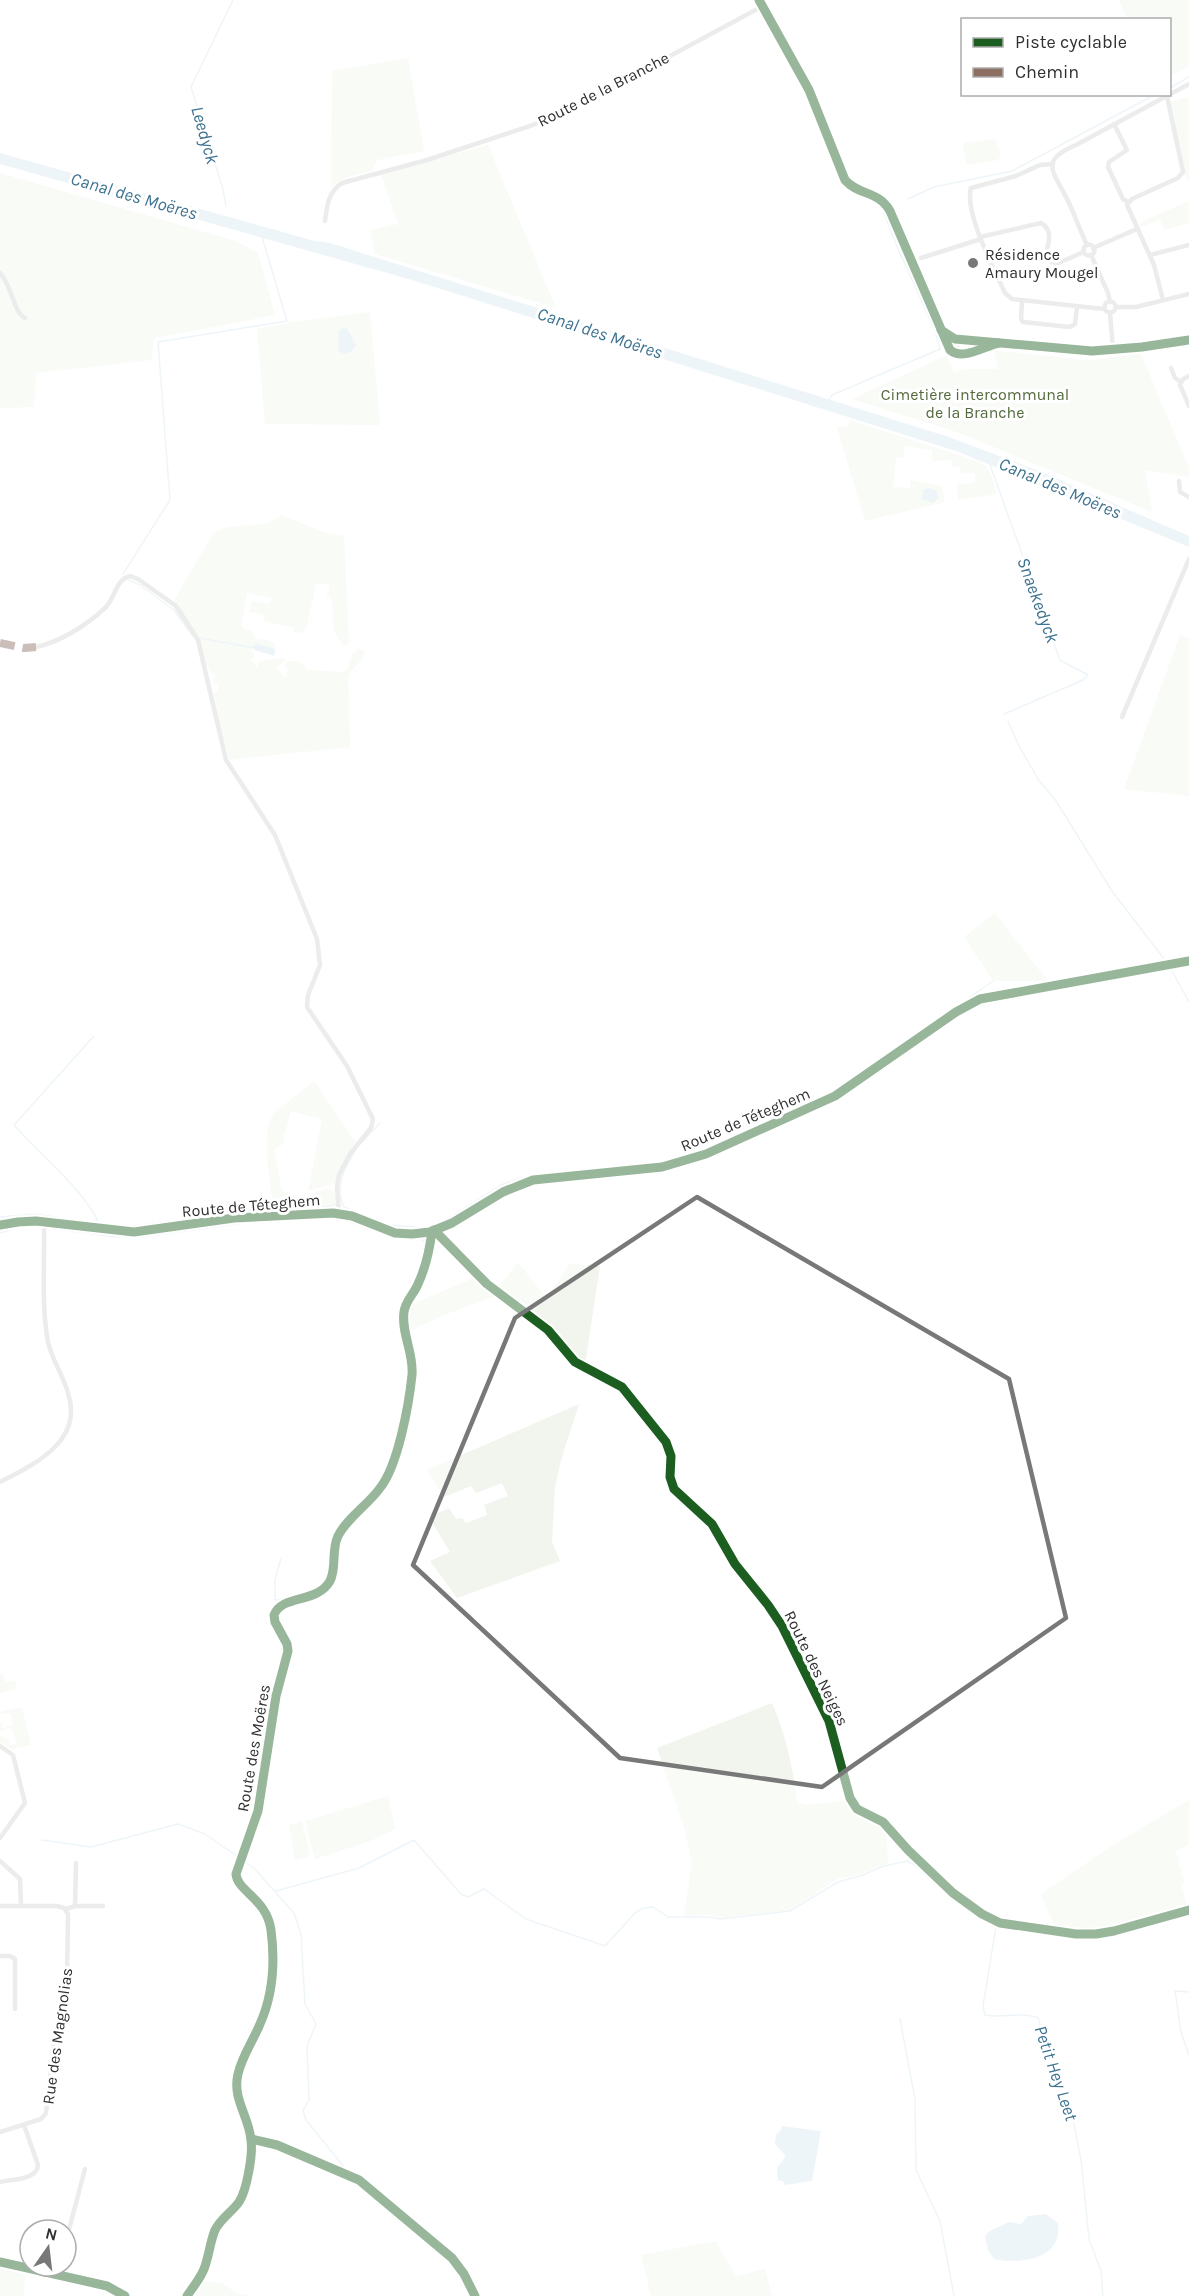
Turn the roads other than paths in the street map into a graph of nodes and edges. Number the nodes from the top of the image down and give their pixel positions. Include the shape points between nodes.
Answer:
1 (759, 0) edge
2 (763, 6) junction
3 (1189, 84) edge
4 (1171, 94) edge
5 (1167, 96) joint
6 (1114, 124) junction
7 (1053, 164) junction
8 (1128, 202) junction
9 (325, 221) dead end
10 (1137, 228) junction
11 (980, 238) junction
12 (1087, 245) junction
13 (1189, 245) edge
14 (1094, 248) junction
15 (1084, 252) junction
16 (1091, 255) junction
17 (1150, 255) junction
18 (921, 258) dead end
19 (0, 273) edge
20 (1189, 294) edge
21 (1163, 300) junction
22 (1022, 302) junction
23 (1110, 302) junction
24 (1077, 307) junction
25 (1116, 307) junction
26 (1104, 309) junction
27 (1110, 313) junction
28 (26, 318) dead end
29 (940, 327) junction
30 (962, 339) junction
31 (1189, 340) edge
32 (999, 343) junction
33 (1113, 348) junction
34 (957, 354) junction
35 (1171, 368) dead end
36 (1189, 376) edge
37 (1180, 382) junction
38 (1189, 406) edge
39 (1179, 481) dead end
40 (1189, 497) edge
41 (1189, 559) edge
42 (36, 647) dead end
43 (1122, 717) dead end
44 (1189, 961) edge
45 (339, 1214) junction
46 (44, 1222) junction
47 (0, 1226) edge
48 (433, 1231) junction
49 (0, 1482) edge
50 (0, 1746) edge
51 (0, 1825) edge
52 (6, 1830) junction
53 (0, 1838) edge
54 (0, 1861) edge
55 (76, 1863) dead end
56 (0, 1906) edge
57 (21, 1906) junction
58 (75, 1906) junction
59 (104, 1906) dead end
60 (66, 1909) junction
61 (1189, 1910) edge
62 (0, 1956) edge
63 (15, 2009) dead end
64 (24, 2125) junction
65 (0, 2132) edge
66 (251, 2139) junction
67 (85, 2169) dead end
68 (0, 2182) edge
69 (72, 2218) edge
70 (0, 2262) edge
71 (18, 2266) edge
72 (71, 2278) edge
73 (125, 2296) edge
74 (187, 2296) edge
75 (476, 2296) edge

1 - 2 street
2 - 9 street, Route de la Branche via 596,96 533,125 342,183 329,196
2 - 29 street via 809,90 845,180 880,198 891,211
3 - 4 street
5 - 6 street
5 - 8 street via 1183,172
6 - 7 street via 1061,151
6 - 8 street via 1127,150 1109,162 1108,167 1122,198
7 - 11 street via 971,188
7 - 12 street via 1054,177
8 - 10 street
10 - 14 street
10 - 17 street
11 - 15 street via 1041,223 1050,239 1046,255 1051,262
11 - 18 street
11 - 22 street via 1006,294
12 - 14 street
12 - 15 street
13 - 17 street
14 - 16 street
15 - 16 street
16 - 23 street
17 - 21 street
19 - 28 street via 20,314
20 - 21 street
21 - 25 street
22 - 24 street
22 - 24 street via 1023,322 1070,327 1076,324
23 - 25 street
23 - 26 street
24 - 26 street
25 - 27 street
26 - 27 street
27 - 33 street
29 - 30 street via 950,337
29 - 34 street via 950,350
30 - 32 street
30 - 34 street via 956,345
31 - 33 street
32 - 33 street via 1065,349
32 - 34 street
35 - 37 street
36 - 37 street
37 - 38 street
39 - 40 street via 1180,492
41 - 43 street
42 - 45 street via 58,639 102,610 121,582 130,576 174,604 196,636 226,760 275,835 318,943 320,965 307,1007 346,1063 374,1119 339,1175
44 - 48 main road, Route de Téteghem via 977,1000 835,1096 706,1154 662,1167 533,1180 502,1191
45 - 46 main road, Route de Téteghem via 234,1218 134,1232
45 - 48 main road, Route de Téteghem via 395,1233
46 - 47 main road, Route de Téteghem via 21,1221
46 - 49 street via 47,1338 69,1394 70,1418 55,1449
48 - 61 street, Route des Neiges via 486,1284 548,1330 575,1362 622,1387 666,1442 674,1489 712,1524 735,1564 782,1626 829,1721 849,1798 857,1809 883,1822 962,1900 1003,1924 1092,1935
48 - 66 street, Route des Moëres via 420,1279 404,1308 413,1369 391,1471 338,1536 327,1584 310,1597 283,1604 274,1615 288,1651 276,1696 259,1806 236,1879 265,1909 272,1936 269,2001 236,2082
50 - 52 street via 13,1755 25,1802
51 - 52 street
52 - 53 street
54 - 57 street via 20,1879
55 - 58 street
56 - 57 street
57 - 60 street
58 - 59 street
58 - 60 street
60 - 64 street, Rue des Magnolias via 68,1977 55,2034 47,2109 42,2118
62 - 63 street via 12,1956 15,1961
64 - 65 street, Rue des Magnolias
64 - 68 street via 37,2170 33,2175
66 - 74 street, Route des Moëres via 242,2196 216,2227 203,2272
66 - 75 street via 277,2145 349,2175 448,2254
67 - 69 street
70 - 71 street
72 - 73 street via 111,2287

